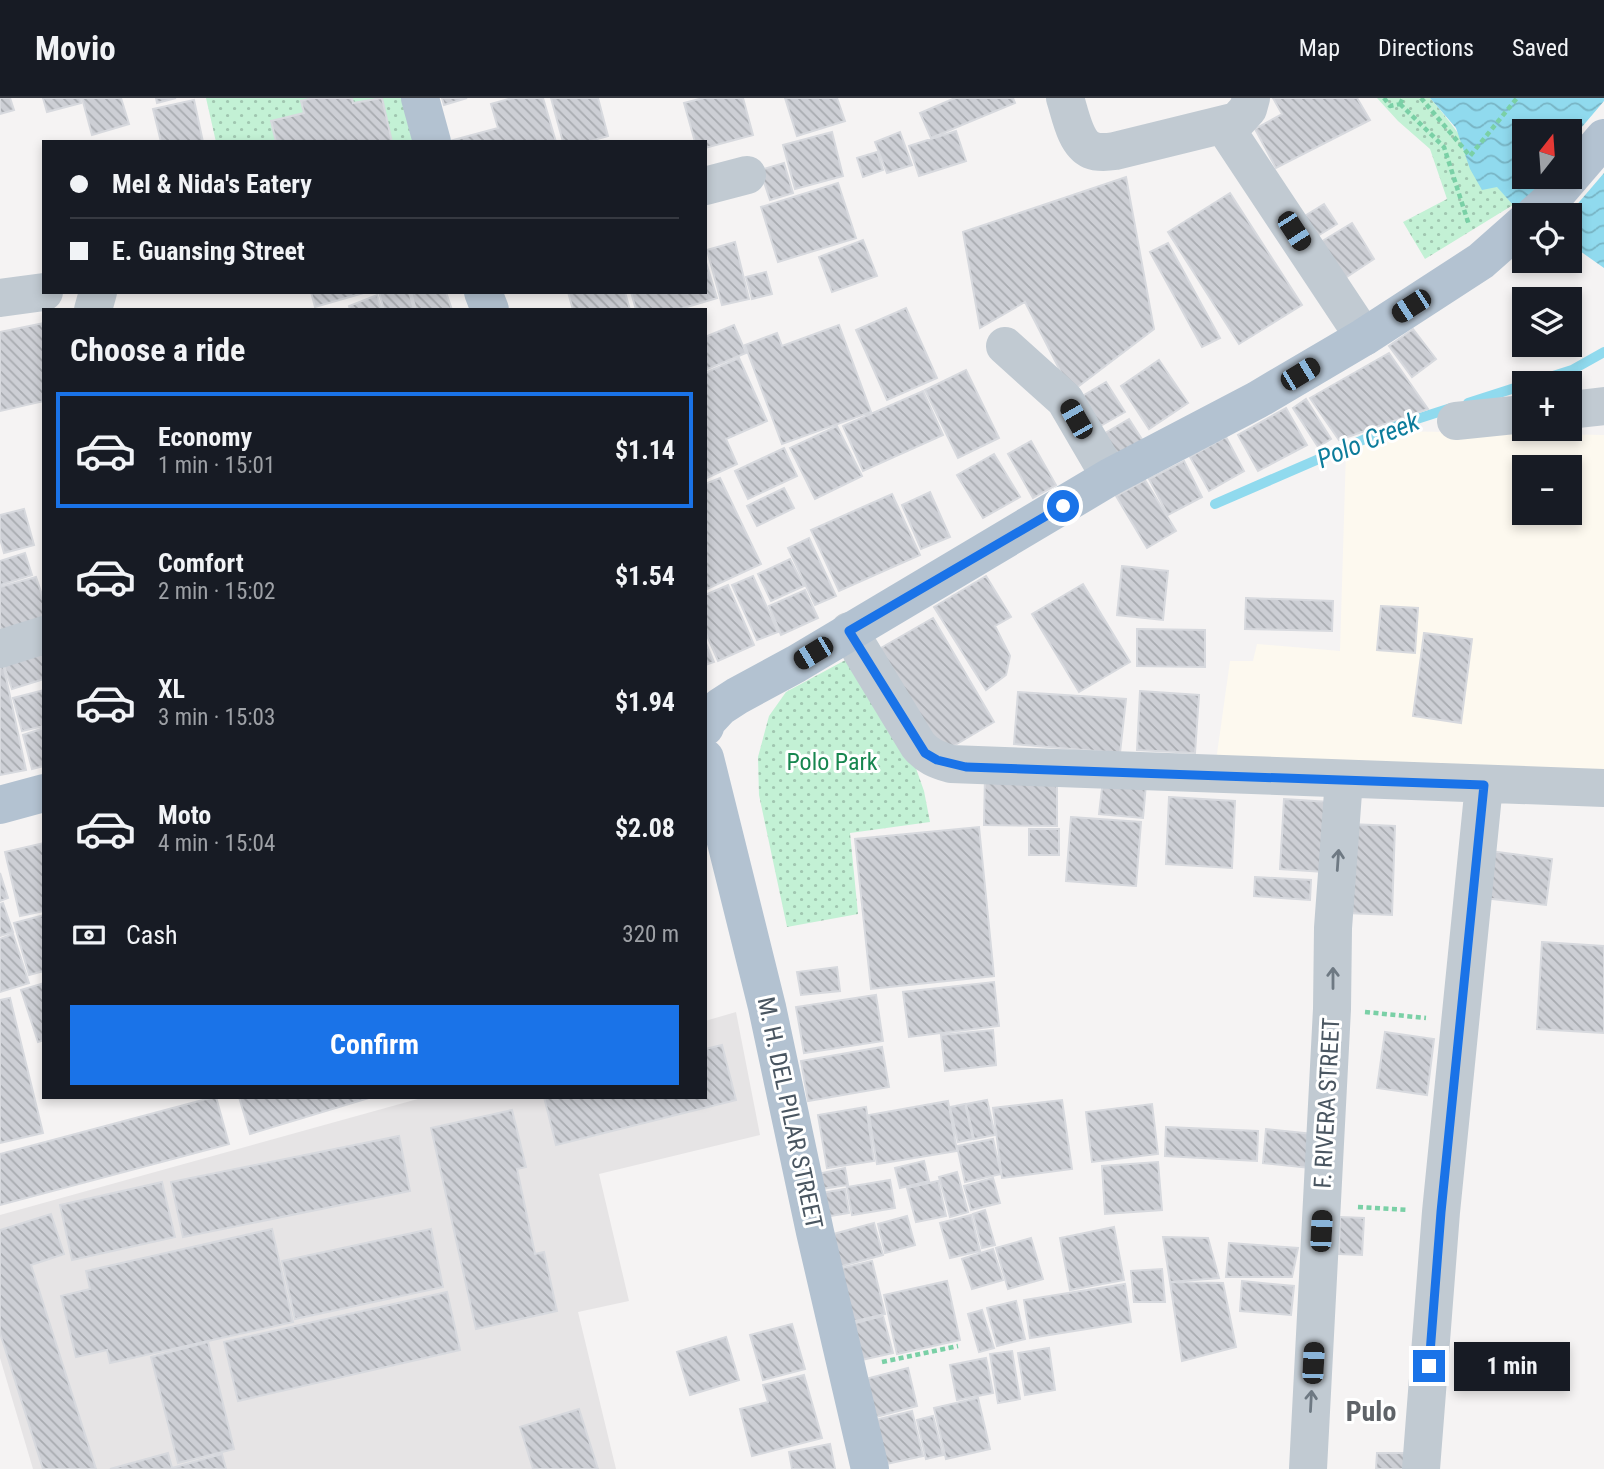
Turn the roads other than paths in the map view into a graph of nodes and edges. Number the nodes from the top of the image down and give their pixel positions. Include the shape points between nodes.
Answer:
1 (420, 98) edge
2 (1065, 98) edge
3 (1251, 98) edge
4 (1224, 126) junction
5 (1604, 138) edge
6 (431, 140) edge
7 (747, 175) dead end
8 (707, 185) edge
9 (1545, 203) edge
10 (1512, 234) edge
11 (42, 292) edge
12 (0, 299) edge
13 (1364, 337) junction
14 (1004, 346) dead end
15 (1604, 406) edge
16 (1582, 409) edge
17 (1512, 415) edge
18 (1455, 422) dead end
19 (1110, 478) junction
20 (849, 631) junction
21 (42, 636) edge
22 (0, 649) edge
23 (707, 721) edge
24 (707, 766) edge
25 (1344, 779) junction
26 (1484, 785) junction
27 (1604, 788) edge
28 (42, 794) edge
29 (0, 805) edge
30 (870, 1469) edge
31 (1308, 1469) edge
32 (1421, 1469) edge

1 - 6 main road
2 - 4 street via 1079,136 1091,150 1115,151
3 - 4 street via 1244,116
4 - 13 street
5 - 9 main road
7 - 8 street
10 - 13 main road via 1481,261
11 - 12 street
13 - 19 main road
14 - 19 street via 1065,400
15 - 16 street
17 - 18 street
19 - 20 main road
20 - 23 main road via 737,696
20 - 25 street via 918,745 944,762 966,767
21 - 22 street
24 - 30 main road, M. H. DEL PILAR STREET via 764,993
25 - 26 street
31 -> 25 street, F. RIVERA STREET
26 - 27 street
26 - 32 street via 1441,1212
28 - 29 main road

